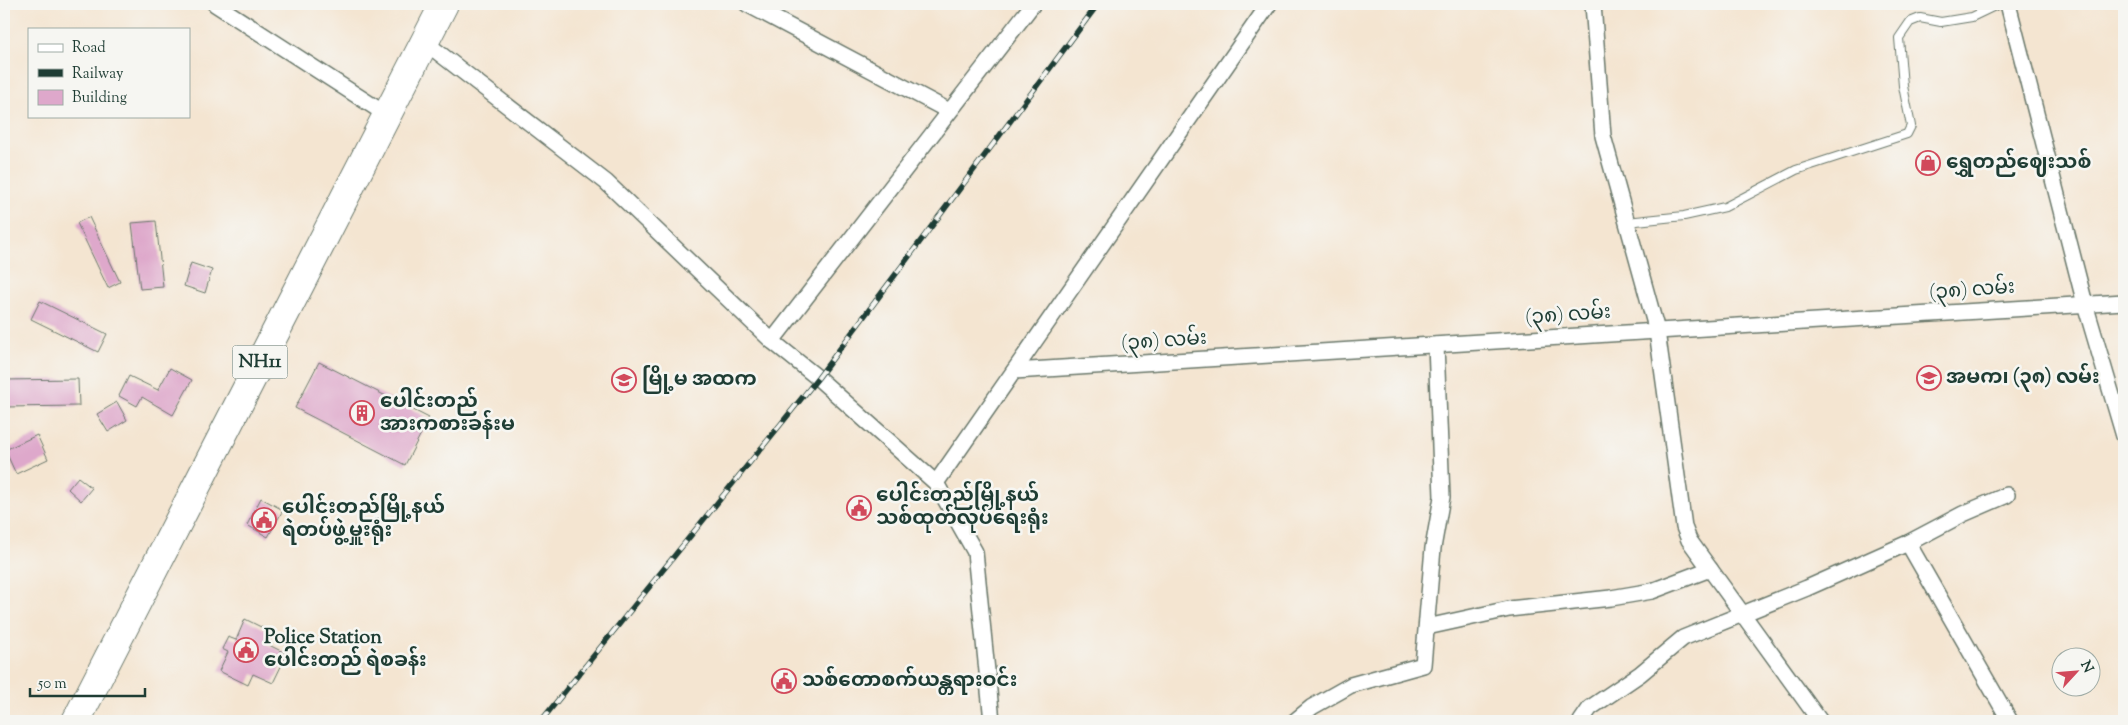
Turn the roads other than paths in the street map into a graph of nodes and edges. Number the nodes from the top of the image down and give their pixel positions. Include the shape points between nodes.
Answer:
1 (215, 4) edge
2 (444, 4) edge
3 (747, 4) edge
4 (1033, 4) edge
5 (1269, 4) edge
6 (1593, 4) edge
7 (1999, 4) edge
8 (2008, 4) edge
9 (426, 42) junction
10 (949, 110) junction
11 (387, 115) junction
12 (1627, 222) junction
13 (2124, 302) edge
14 (2085, 304) junction
15 (1657, 331) junction
16 (772, 341) junction
17 (1436, 345) junction
18 (1014, 371) junction
19 (2124, 436) edge
20 (936, 483) junction
21 (2007, 495) dead end
22 (1908, 543) junction
23 (1710, 569) junction
24 (1743, 614) junction
25 (1427, 627) junction
26 (76, 721) edge
27 (992, 721) edge
28 (1295, 721) edge
29 (1581, 721) edge
30 (1820, 721) edge
31 (2010, 721) edge

1 - 11 street
2 - 9 highway, NH11
3 - 10 street
4 - 10 street
5 - 18 street
6 - 12 street via 1603,136
7 - 12 lane via 1972,17 1941,22 1920,18 1910,22 1899,38 1903,86 1911,126 1908,134 1796,170 1725,207 1684,216
8 - 14 street
9 - 11 highway, NH11
9 - 16 street via 606,182
10 - 16 street
11 - 26 highway, NH11
12 - 15 street
13 - 14 street, (၃၈) လမ်း
14 - 15 street, (၃၈) လမ်း
14 - 19 street
15 - 17 street, (၃၈) လမ်း
15 - 23 street via 1684,527 1689,540
16 - 20 street
17 - 18 street, (၃၈) လမ်း
17 - 25 street via 1442,497 1433,548
18 - 20 street
20 - 27 street via 976,552
21 - 22 street
22 - 24 street
22 - 31 street
23 - 24 street
23 - 25 street via 1652,591 1509,609
24 - 29 street via 1683,638 1640,674 1590,708
24 - 30 street
25 - 28 street via 1423,665 1351,685 1312,707

